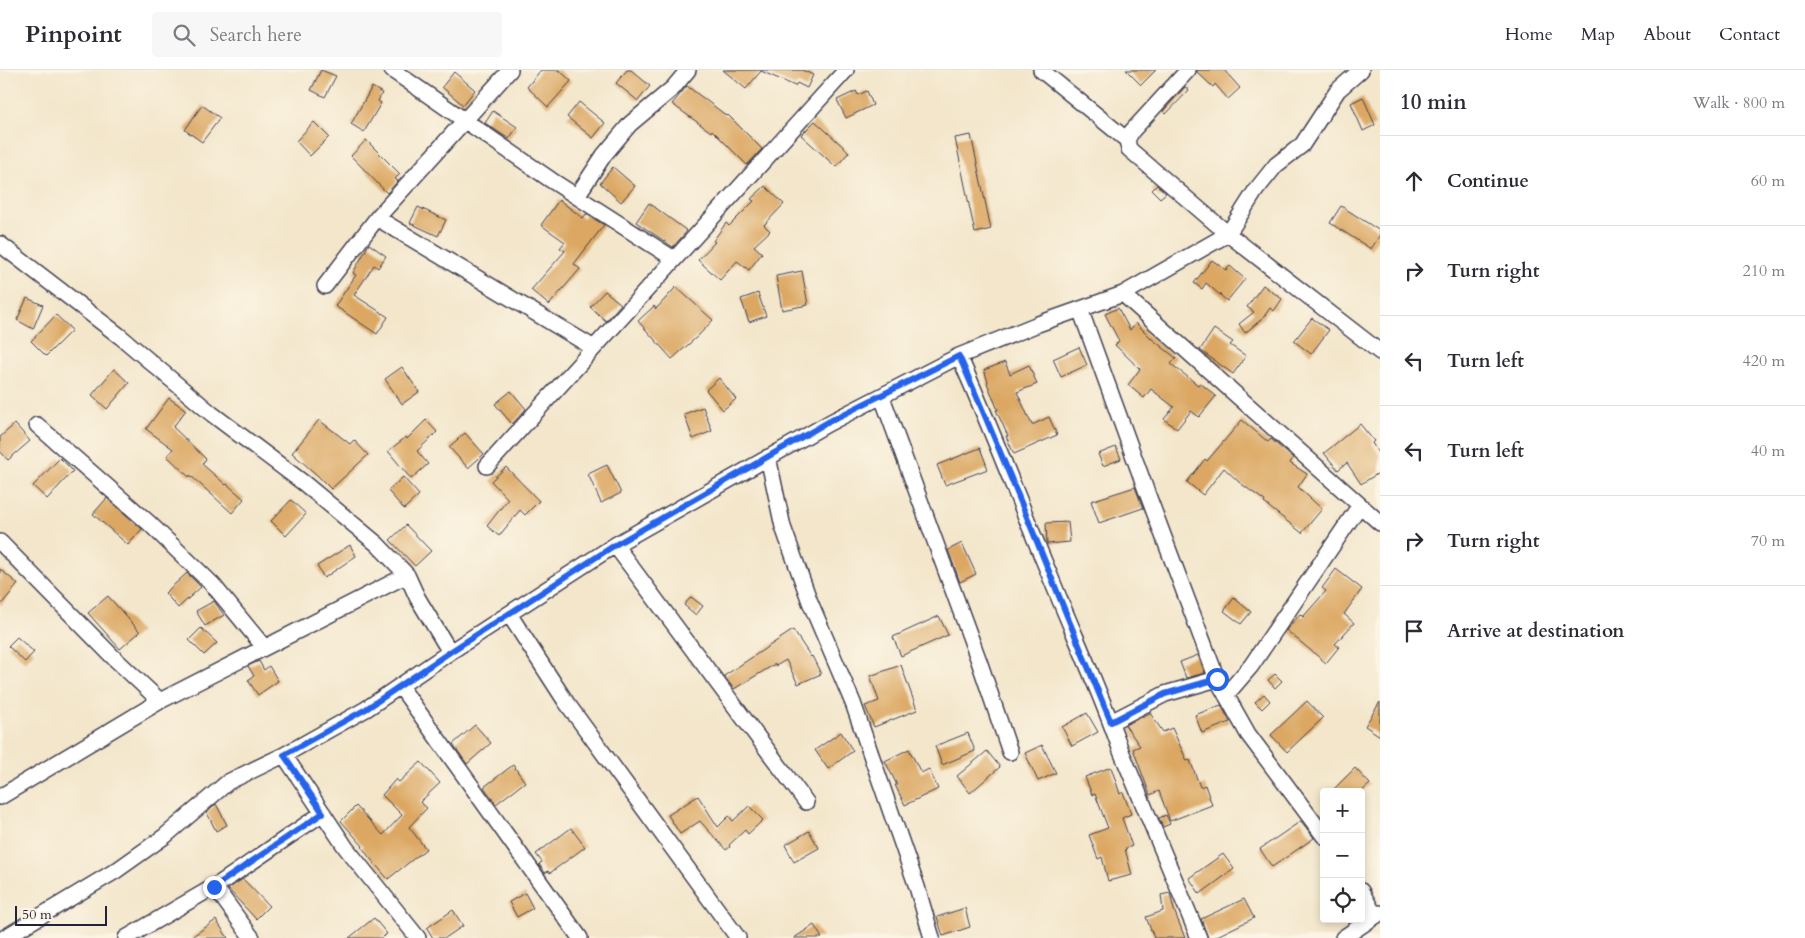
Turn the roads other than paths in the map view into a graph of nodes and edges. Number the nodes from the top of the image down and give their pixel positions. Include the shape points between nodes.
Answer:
1 (392, 70) edge
2 (510, 70) edge
3 (688, 70) edge
4 (846, 70) edge
5 (1041, 70) edge
6 (1188, 70) edge
7 (1361, 70) edge
8 (465, 120) junction
9 (1128, 140) junction
10 (577, 196) junction
11 (377, 218) junction
12 (1228, 234) junction
13 (0, 244) edge
14 (674, 259) junction
15 (325, 286) dead end
16 (1123, 294) junction
17 (1080, 309) junction
18 (594, 348) junction
19 (1380, 352) edge
20 (959, 356) junction
21 (882, 397) junction
22 (38, 425) dead end
23 (768, 457) junction
24 (487, 466) dead end
25 (1360, 506) junction
26 (1380, 523) edge
27 (0, 542) edge
28 (615, 545) junction
29 (407, 575) junction
30 (509, 614) junction
31 (264, 647) junction
32 (450, 652) junction
33 (1217, 679) junction
34 (400, 686) junction
35 (1226, 696) junction
36 (160, 701) junction
37 (1111, 722) junction
38 (1010, 752) dead end
39 (284, 755) junction
40 (0, 797) edge
41 (806, 802) dead end
42 (323, 813) junction
43 (1322, 833) edge
44 (214, 887) junction
45 (1365, 898) edge
46 (1377, 914) edge
47 (4, 938) edge
48 (126, 938) edge
49 (252, 938) edge
50 (418, 938) edge
51 (580, 938) edge
52 (738, 938) edge
53 (932, 938) edge
54 (1199, 938) edge
55 (1343, 938) edge

1 - 8 street
2 - 8 street
3 - 10 street via 673,88 630,124 604,155
4 - 14 street
5 - 9 street
6 - 9 street via 1132,131
7 - 12 street via 1338,90 1302,144 1276,165
8 - 10 street
8 - 11 street
9 - 12 street via 1129,149
10 - 14 street
11 - 15 street
11 - 18 street
12 - 16 street
12 - 19 street
13 - 29 street via 121,336 212,414 305,484 377,544
14 - 18 street
16 - 17 street
16 - 25 street
17 - 20 street
17 - 33 street
18 - 24 street
20 - 21 street
20 - 37 street
21 - 23 street via 828,422
21 - 38 street
22 - 31 street via 150,523 206,578
23 - 28 street
23 - 53 street via 783,527 810,602 853,703
25 - 26 street
25 - 35 street via 1251,666
27 - 36 street
28 - 30 street
28 - 41 street
29 - 31 street
29 - 32 street
30 - 32 street
30 - 52 street via 566,702
31 - 36 street
32 - 34 street
33 - 35 street
33 - 37 street via 1165,694
34 - 39 street
34 - 51 street
35 - 43 street via 1248,734
36 - 40 street
37 - 54 street
39 - 42 street
39 - 47 street via 228,782 165,836 117,870
42 - 44 street
42 - 50 street via 346,848
44 - 48 street
44 - 49 street
45 - 46 street
46 - 55 street

